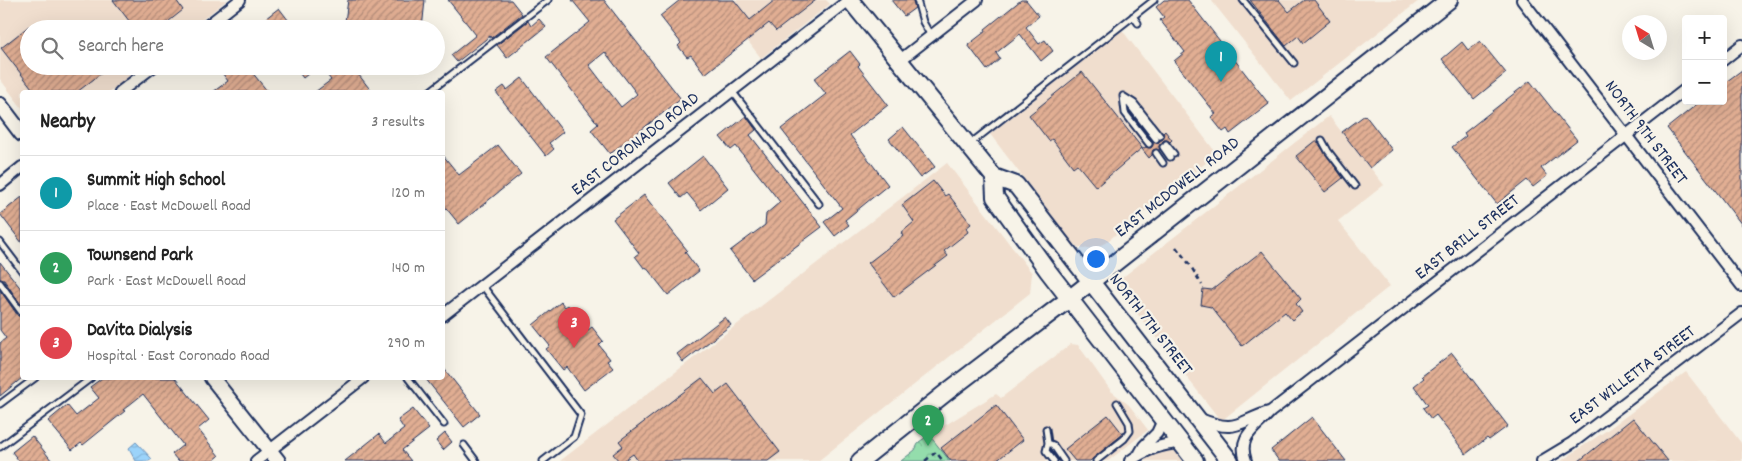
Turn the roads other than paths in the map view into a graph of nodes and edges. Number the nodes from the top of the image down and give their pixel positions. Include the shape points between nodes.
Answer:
1 (240, 0) edge
2 (548, 0) edge
3 (850, 0) edge
4 (917, 0) edge
5 (976, 0) edge
6 (1154, 0) edge
7 (1243, 0) edge
8 (1449, 0) edge
9 (1522, 0) edge
10 (1133, 16) junction
11 (214, 20) edge
12 (1138, 23) dead end
13 (931, 36) junction
14 (1742, 45) edge
15 (1727, 57) edge
16 (899, 61) junction
17 (1294, 63) dead end
18 (142, 75) edge
19 (123, 90) edge
20 (432, 90) edge
21 (732, 91) junction
22 (1682, 92) edge
23 (0, 105) edge
24 (20, 131) edge
25 (1626, 135) junction
26 (1158, 137) dead end
27 (1322, 140) dead end
28 (1149, 144) dead end
29 (968, 146) junction
30 (1164, 146) dead end
31 (1156, 153) dead end
32 (1172, 156) dead end
33 (1164, 163) dead end
34 (20, 169) edge
35 (994, 177) junction
36 (0, 185) edge
37 (1355, 186) dead end
38 (819, 204) dead end
39 (0, 242) edge
40 (20, 268) edge
41 (1091, 282) junction
42 (0, 283) edge
43 (482, 285) junction
44 (1742, 286) edge
45 (1069, 299) junction
46 (20, 309) edge
47 (1742, 313) edge
48 (445, 314) edge
49 (32, 380) edge
50 (88, 380) edge
51 (214, 380) edge
52 (362, 380) edge
53 (410, 380) edge
54 (1118, 402) dead end
55 (0, 404) edge
56 (1270, 412) junction
57 (1196, 418) junction
58 (1163, 420) junction
59 (444, 424) dead end
60 (1046, 429) dead end
61 (1048, 443) junction
62 (1181, 444) junction
63 (464, 445) dead end
64 (0, 447) edge
65 (1140, 454) junction
66 (274, 456) edge
67 (256, 461) edge
68 (476, 461) edge
69 (543, 461) edge
70 (860, 461) edge
71 (1054, 461) edge
72 (1064, 461) edge
73 (1096, 461) edge
74 (1130, 461) edge
75 (1195, 461) edge
76 (1230, 461) edge
77 (1246, 461) edge
78 (1542, 461) edge

1 - 11 street
2 - 20 lane
3 - 16 main road, NORTH 7TH STREET
3 - 21 street, EAST CORONADO ROAD
4 - 13 lane
5 - 13 street
6 - 10 lane
7 - 17 lane
8 - 41 main road, EAST MCDOWELL ROAD
9 - 25 street, NORTH 9TH STREET
10 - 12 lane
10 - 29 lane
13 - 16 street
14 - 15 street
16 - 29 main road, NORTH 7TH STREET
18 - 19 street
21 - 38 lane
21 - 43 street, EAST CORONADO ROAD
22 - 25 street, EAST BRILL STREET
23 - 24 street
25 - 44 street, NORTH 9TH STREET
25 - 56 street, EAST BRILL STREET
26 - 28 lane via 1123,96 1124,113
27 - 37 lane
29 - 35 main road, NORTH 7TH STREET
30 - 32 lane
31 - 33 lane
34 - 36 street
35 - 41 main road, NORTH 7TH STREET via 1016,185
35 - 45 main road via 995,197
39 - 40 lane
41 - 45 main road, EAST MCDOWELL ROAD
41 - 57 main road, NORTH 7TH STREET
42 - 46 lane
43 - 48 street, EAST CORONADO ROAD
43 - 69 lane via 581,415 574,437
45 - 58 main road
45 - 70 main road, EAST MCDOWELL ROAD
47 - 78 street, EAST WILLETTA STREET via 1572,443
49 - 55 lane
50 - 64 lane
51 - 66 street
52 - 66 street
53 - 59 lane
54 - 73 lane via 1130,431
56 - 57 street, EAST BRILL STREET via 1229,427
56 - 77 street, EAST BRILL STREET via 1244,440 1242,447
57 - 76 main road, NORTH 7TH STREET
58 - 62 main road
58 - 65 street
60 - 61 lane
61 - 71 lane via 1046,450
61 - 72 lane
62 - 65 street via 1160,445
62 - 75 main road
63 - 68 lane
65 - 74 street
66 - 67 street

